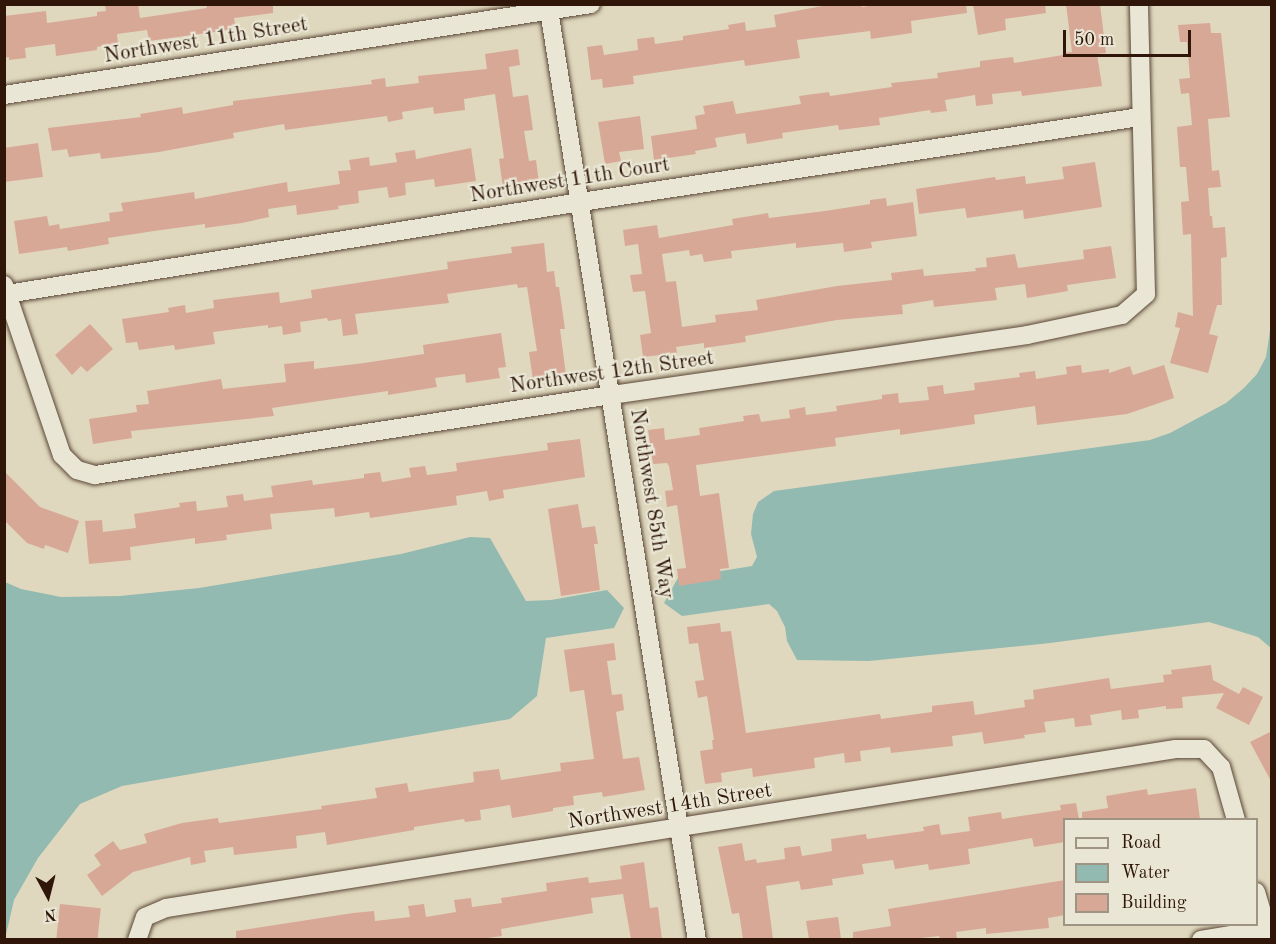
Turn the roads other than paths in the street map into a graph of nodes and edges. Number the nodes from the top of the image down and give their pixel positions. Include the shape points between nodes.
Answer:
1 (591, 4) edge
2 (1139, 4) edge
3 (548, 8) edge
4 (4, 95) edge
5 (1140, 117) junction
6 (581, 202) junction
7 (6, 290) edge
8 (611, 395) junction
9 (1236, 818) edge
10 (680, 828) junction
11 (1258, 896) edge
12 (1269, 934) edge
13 (137, 939) edge
14 (697, 939) edge
15 (1201, 939) edge

1 - 3 street, Northwest 11th Street
2 - 5 street
3 - 4 street, Northwest 11th Street
3 - 6 street, Northwest 85th Way
5 - 6 street, Northwest 11th Court
5 - 8 street, Northwest 12th Street via 1146,294 1122,315 1027,335
6 - 7 street, Northwest 11th Court
6 - 8 street, Northwest 85th Way
7 - 8 street, Northwest 12th Street via 62,455 76,470 95,475
8 - 10 street, Northwest 85th Way
9 - 10 street, Northwest 14th Street via 1221,767 1204,749 1176,749
10 - 13 street, Northwest 14th Street via 178,906 145,917
10 - 14 street, Northwest 85th Way
11 - 12 street
12 - 15 street

